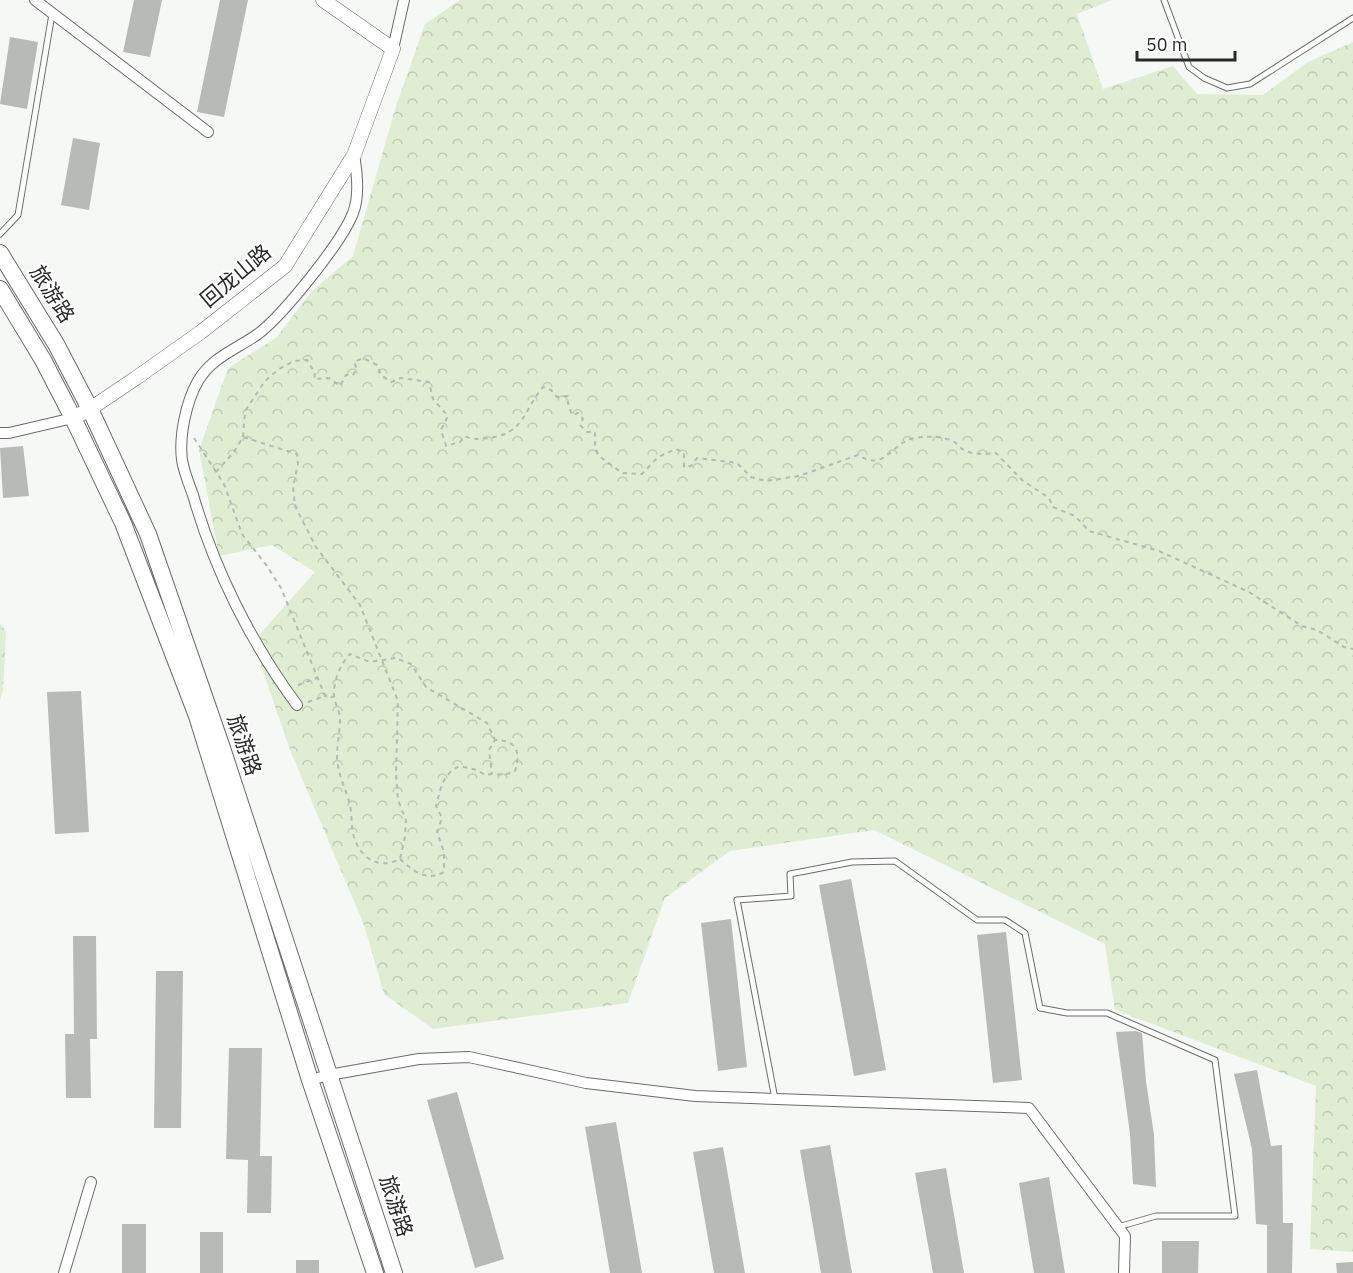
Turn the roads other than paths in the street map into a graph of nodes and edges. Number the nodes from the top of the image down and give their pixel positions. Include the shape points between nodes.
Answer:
1 (35, 0) edge
2 (323, 0) edge
3 (404, 0) edge
4 (1164, 0) edge
5 (52, 13) junction
6 (1353, 18) edge
7 (393, 49) junction
8 (208, 132) dead end
9 (354, 155) junction
10 (0, 234) edge
11 (0, 253) edge
12 (0, 289) edge
13 (90, 409) junction
14 (73, 418) junction
15 (0, 433) edge
16 (297, 705) road end
17 (329, 1075) junction
18 (310, 1080) junction
19 (775, 1099) junction
20 (91, 1182) dead end
21 (1118, 1227) junction
22 (64, 1273) edge
23 (375, 1273) edge
24 (394, 1273) edge
25 (1124, 1273) edge

1 - 5 street
2 - 7 street
3 - 7 street
4 - 6 lane via 1190,67 1227,88 1250,84
5 - 8 street
5 - 10 lane via 18,215
7 - 9 street, 回龙山路
9 - 13 street, 回龙山路 via 285,266 201,332
9 - 16 street via 354,212 337,241 294,297 259,333 223,354 199,380 187,406 183,432 182,460 204,532 273,673
11 - 13 main road, 旅游路 via 56,344
12 - 14 main road, 旅游路
13 - 14 street, 回龙山路
13 - 17 main road, 旅游路 via 148,534
14 - 15 street
14 - 18 main road, 旅游路 via 123,523 197,716
17 - 18 street
17 - 19 street via 419,1059 469,1057 586,1083 694,1096
17 - 24 main road, 旅游路
18 - 23 main road, 旅游路
19 - 21 street via 1029,1108
19 - 21 lane via 737,900 791,896 790,874 852,862 895,861 977,920 1005,920 1025,933 1040,1008 1107,1013 1215,1060 1235,1216 1156,1216
20 - 22 street
21 - 25 street via 1125,1236

